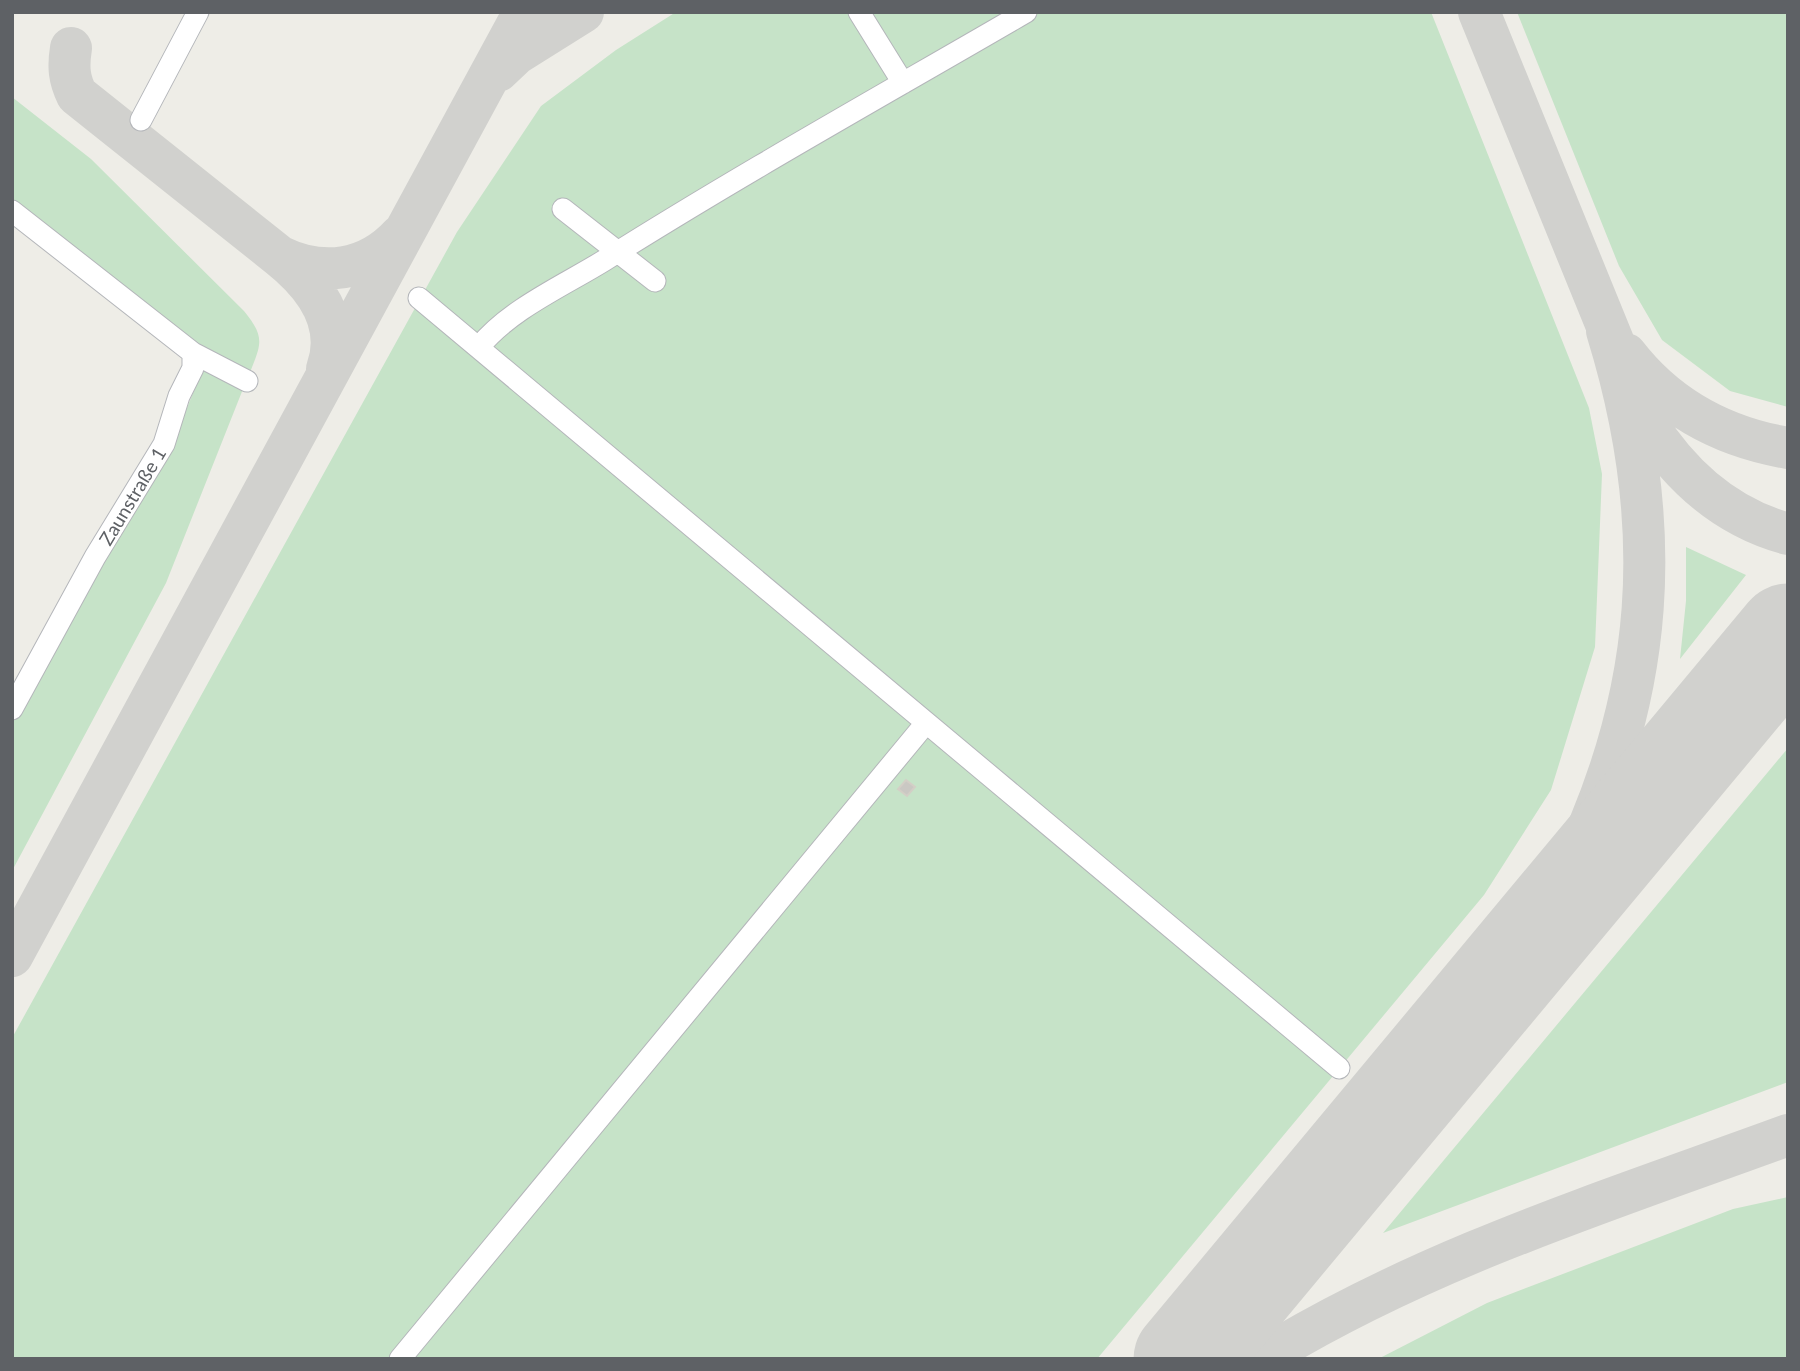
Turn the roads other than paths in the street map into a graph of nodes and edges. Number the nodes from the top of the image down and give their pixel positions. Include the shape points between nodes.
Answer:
1 (198, 12) edge
2 (859, 12) edge
3 (1026, 12) edge
4 (903, 83) junction
5 (141, 120) dead end
6 (563, 209) dead end
7 (12, 211) edge
8 (618, 252) junction
9 (654, 281) dead end
10 (419, 298) dead end
11 (479, 347) junction
12 (193, 354) junction
13 (247, 381) dead end
14 (12, 709) edge
15 (926, 723) junction
16 (1339, 1068) dead end
17 (400, 1359) edge

1 - 5 lane
2 - 4 lane
3 - 4 lane
4 - 8 lane
6 - 8 lane
7 - 12 lane
8 - 9 lane
8 - 11 lane via 491,332
10 - 11 lane
11 - 15 lane
12 - 13 lane
12 - 14 lane, Zaunstraße 1 via 193,368 164,444 101,546
15 - 16 lane
15 - 17 lane

